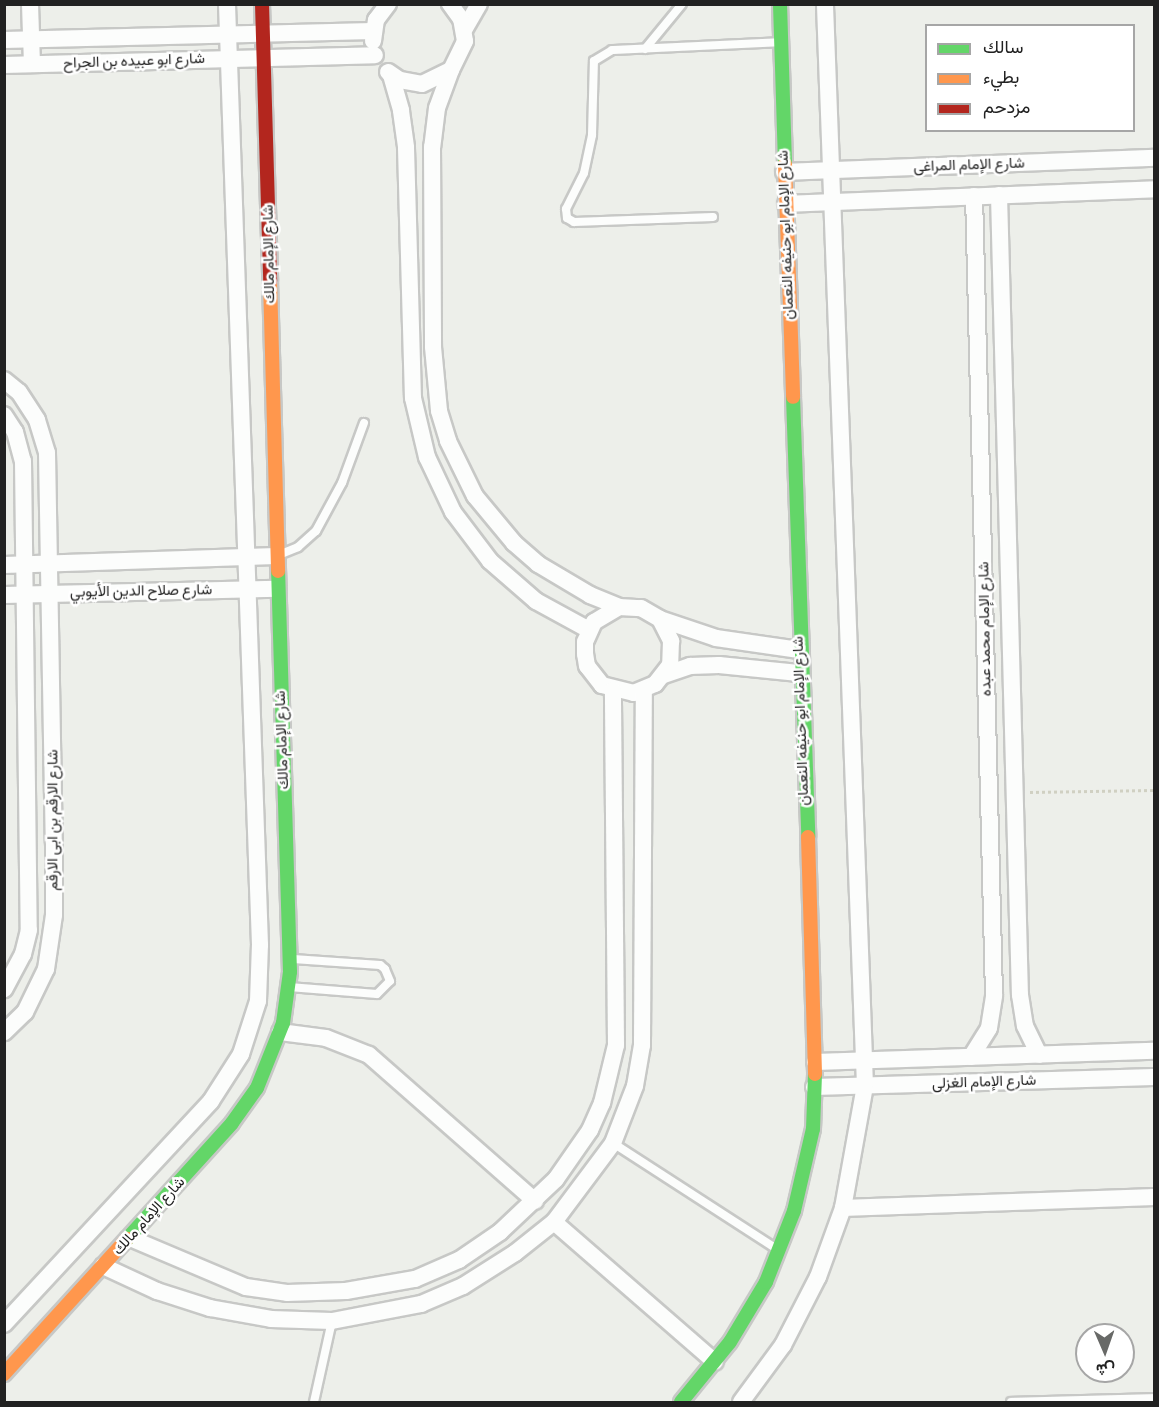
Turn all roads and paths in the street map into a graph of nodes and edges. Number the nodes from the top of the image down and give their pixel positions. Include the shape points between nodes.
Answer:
1 (30, 4) edge
2 (227, 4) edge
3 (262, 4) edge
4 (388, 4) edge
5 (450, 4) edge
6 (479, 4) edge
7 (682, 4) edge
8 (780, 4) edge
9 (825, 4) edge
10 (464, 30) junction
11 (373, 31) junction
12 (263, 34) junction
13 (228, 35) junction
14 (31, 39) junction
15 (4, 40) edge
16 (780, 42) junction
17 (645, 49) junction
18 (375, 55) junction
19 (263, 57) junction
20 (229, 58) junction
21 (32, 64) junction
22 (4, 65) edge
23 (451, 70) junction
24 (391, 75) junction
25 (1155, 158) edge
26 (828, 170) junction
27 (784, 172) junction
28 (1155, 189) edge
29 (999, 195) junction
30 (974, 196) junction
31 (829, 202) junction
32 (786, 204) junction
33 (713, 217) dead end
34 (4, 380) edge
35 (4, 415) edge
36 (364, 423) dead end
37 (276, 556) junction
38 (246, 557) junction
39 (51, 563) junction
40 (1009, 563) junction
41 (23, 564) junction
42 (983, 564) junction
43 (4, 565) edge
44 (277, 589) junction
45 (246, 590) junction
46 (51, 593) junction
47 (23, 594) junction
48 (4, 595) edge
49 (619, 607) junction
50 (660, 619) junction
51 (589, 630) junction
52 (799, 651) junction
53 (799, 673) junction
54 (664, 675) junction
55 (613, 690) junction
56 (644, 690) junction
57 (1155, 790) edge
58 (1015, 792) junction
59 (27, 843) junction
60 (54, 843) junction
61 (289, 959) junction
62 (288, 987) junction
63 (4, 989) edge
64 (4, 1032) edge
65 (280, 1032) junction
66 (1155, 1051) edge
67 (1039, 1055) junction
68 (971, 1057) junction
69 (863, 1060) junction
70 (815, 1062) junction
71 (1155, 1077) edge
72 (865, 1086) junction
73 (814, 1087) junction
74 (613, 1143) junction
75 (1155, 1197) edge
76 (535, 1201) junction
77 (843, 1208) junction
78 (554, 1222) junction
79 (130, 1238) junction
80 (780, 1251) junction
81 (103, 1266) junction
82 (332, 1321) junction
83 (4, 1324) edge
84 (715, 1362) junction
85 (4, 1374) edge
86 (1155, 1398) edge
87 (314, 1402) edge
88 (681, 1402) edge
89 (741, 1402) edge
90 (1011, 1402) edge

1 - 14 street
2 - 13 street, شارع الإمام مالك
3 - 12 street, شارع الإمام مالك
4 - 11 street
5 - 10 street
6 - 10 street
7 - 17 lane
8 - 16 street, شارع الإمام ابو حنيفه النعمان
9 - 26 street
10 - 23 street via 463,52
11 - 12 street, شارع ابو عبيده بن الجراح
11 - 18 street
12 - 13 street, شارع ابو عبيده بن الجراح
12 - 19 street, شارع الإمام مالك
13 - 14 street, شارع ابو عبيده بن الجراح
13 - 20 street, شارع الإمام مالك
14 - 15 street, شارع ابو عبيده بن الجراح
14 - 21 street
16 - 17 lane
16 - 27 street, شارع الإمام ابو حنيفه النعمان
17 - 33 lane via 612,50 594,61 592,135 584,173 566,209 567,218 574,222
18 - 19 street, شارع ابو عبيده بن الجراح
18 - 24 street
19 - 20 street, شارع ابو عبيده بن الجراح
19 - 37 street, شارع الإمام مالك
20 - 21 street, شارع ابو عبيده بن الجراح
20 - 38 street, شارع الإمام مالك
21 - 22 street, شارع ابو عبيده بن الجراح
23 - 24 street via 422,84
23 - 49 street via 437,108 432,147 433,347 439,411 448,441 475,496 514,543 563,581
24 - 51 street via 406,148 413,398 427,457 453,512 490,561 536,601
25 - 26 street, شارع الإمام المراغى
26 - 27 street, شارع الإمام المراغى
26 - 31 street
27 - 32 street, شارع الإمام ابو حنيفه النعمان
28 - 29 street, شارع الإمام المراغى
29 - 30 street, شارع الإمام المراغى
29 - 40 street, شارع الإمام محمد عبده
30 - 31 street, شارع الإمام المراغى
30 - 42 street, شارع الإمام محمد عبده
31 - 32 street, شارع الإمام المراغى
31 - 69 street
32 - 52 street, شارع الإمام ابو حنيفه النعمان
34 - 39 street, شارع الارقم بن ابى الارقم via 19,392 37,420 47,453
35 - 41 street, شارع الارقم بن ابى الارقم via 15,432 23,461
36 - 37 lane via 342,483 316,531 298,547
37 - 38 street, شارع صلاح الدين الأيوبي
37 - 44 street, شارع الإمام مالك
38 - 39 street, شارع صلاح الدين الأيوبي
38 - 45 street, شارع الإمام مالك
39 - 41 street, شارع صلاح الدين الأيوبي
39 - 46 street, شارع الارقم بن ابى الارقم
40 - 42 street
40 - 58 street, شارع الإمام محمد عبده
41 - 43 street, شارع صلاح الدين الأيوبي
41 - 47 street, شارع الارقم بن ابى الارقم
42 - 68 street, شارع الإمام محمد عبده via 994,995 989,1028
44 - 45 street, شارع صلاح الدين الأيوبي
44 - 61 street, شارع الإمام مالك
45 - 46 street, شارع صلاح الدين الأيوبي
45 - 83 street, شارع الإمام مالك via 261,945 258,1001 251,1028 241,1054 211,1101
46 - 47 street, شارع صلاح الدين الأيوبي
46 - 60 street, شارع الارقم بن ابى الارقم
47 - 48 street, شارع صلاح الدين الأيوبي
47 - 59 street, شارع الارقم بن ابى الارقم
49 - 50 street via 641,608
49 - 51 street via 601,615
50 - 52 street via 716,638
50 - 54 street via 667,629 672,653
51 - 55 street via 585,642 587,666 602,685
52 - 53 street, شارع الإمام ابو حنيفه النعمان
53 - 54 street via 719,665 690,666
53 - 70 street, شارع الإمام ابو حنيفه النعمان
54 - 56 street
55 - 56 street
55 - 76 street via 616,1045 611,1074 590,1130 568,1164
56 - 74 street via 642,1045 631,1106
57 - 58 path
58 - 67 street, شارع الإمام محمد عبده via 1021,1011
59 - 60 street
59 - 63 street, شارع الارقم بن ابى الارقم via 28,930 24,954
60 - 64 street, شارع الارقم بن ابى الارقم via 54,915 46,969 25,1012
61 - 62 street, شارع الإمام مالك
61 - 62 lane via 380,965 390,981 376,994
62 - 65 street, شارع الإمام مالك
65 - 76 street via 326,1038 369,1055
65 - 79 street, شارع الإمام مالك via 257,1088 232,1123
66 - 67 street, شارع الإمام الغزلى
67 - 68 street, شارع الإمام الغزلى
68 - 69 street, شارع الإمام الغزلى
69 - 70 street, شارع الإمام الغزلى
69 - 72 street
70 - 73 street, شارع الإمام ابو حنيفه النعمان
71 - 72 street, شارع الإمام الغزلى
72 - 73 street, شارع الإمام الغزلى
72 - 77 street
73 - 80 street, شارع الإمام ابو حنيفه النعمان via 806,1171
74 - 78 street
74 - 80 lane
75 - 77 street
76 - 79 street via 459,1260 415,1279 346,1291 287,1293 246,1287
77 - 89 street via 818,1277 783,1345
78 - 82 street via 463,1286 421,1304
78 - 84 street
79 - 81 street, شارع الإمام مالك
80 - 84 street, شارع الإمام ابو حنيفه النعمان via 749,1313
81 - 82 street via 157,1291 210,1308 271,1319
81 - 85 street, شارع الإمام مالك
82 - 87 lane
84 - 88 street, شارع الإمام ابو حنيفه النعمان
86 - 90 lane

